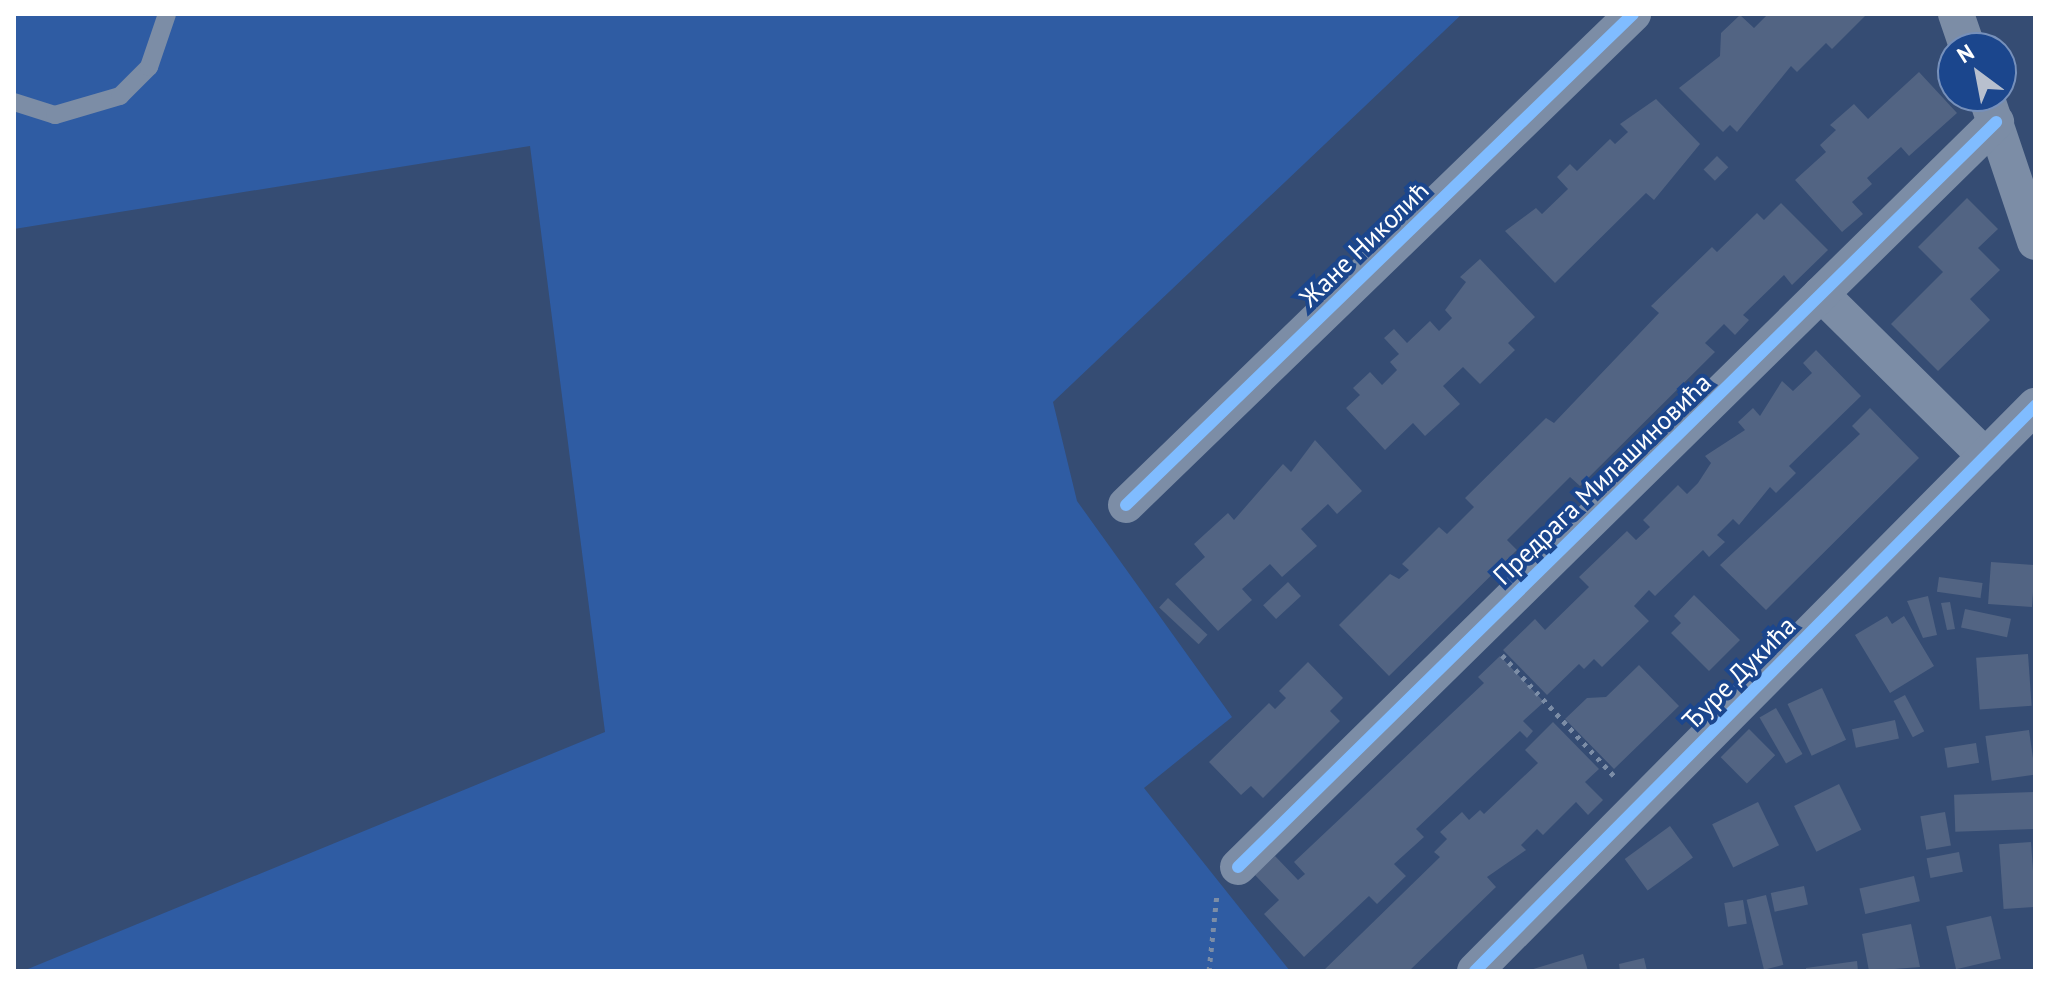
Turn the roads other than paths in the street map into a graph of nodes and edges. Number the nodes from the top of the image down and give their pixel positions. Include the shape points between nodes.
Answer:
1 (167, 14) edge
2 (1633, 14) edge
3 (14, 102) edge
4 (1988, 112) edge
5 (1992, 112) edge
6 (2035, 242) edge
7 (1821, 294) junction
8 (2035, 406) edge
9 (1985, 456) junction
10 (1126, 505) dead end
11 (1238, 867) road end
12 (1475, 971) edge

1 - 3 lane via 149,67 120,96 55,115
2 - 10 street, Жане Николић
4 - 7 street, Предрага Милашиновића
5 - 6 street
7 - 9 street
7 - 11 street, Предрага Милашиновића
8 - 9 street, Ђуре Дукића
9 - 12 street, Ђуре Дукића

